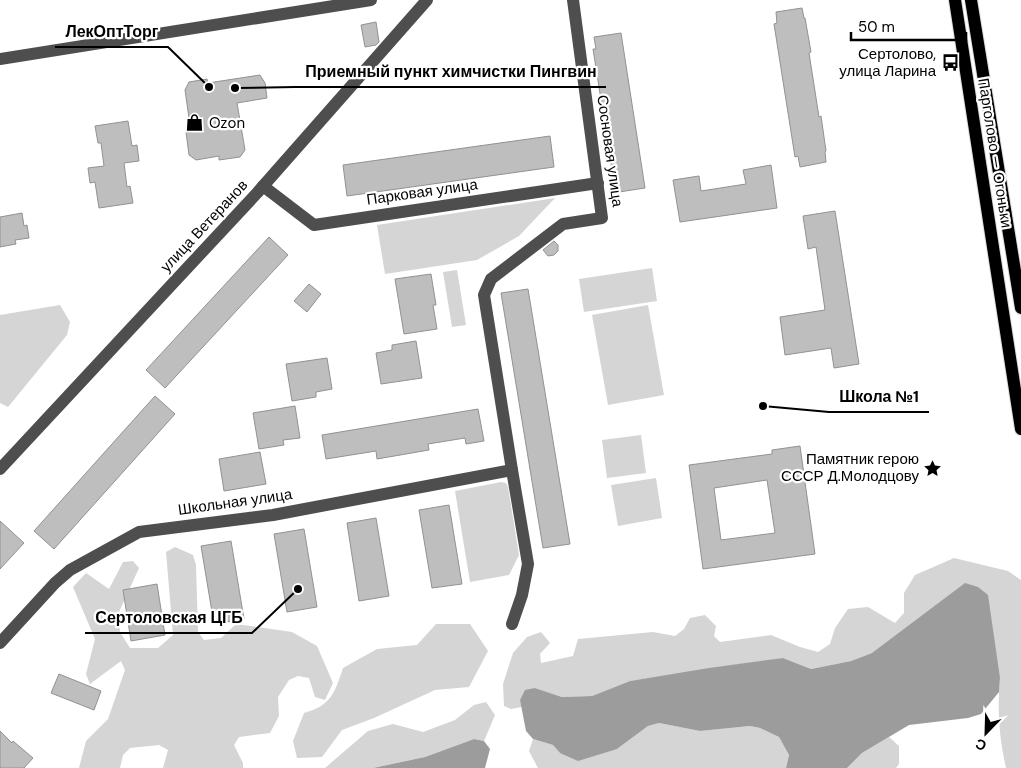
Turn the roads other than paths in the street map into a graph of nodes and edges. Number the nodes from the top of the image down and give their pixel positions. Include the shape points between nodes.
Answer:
1 (371, 0) edge
2 (427, 0) edge
3 (573, 0) edge
4 (955, 0) edge
5 (971, 0) edge
6 (0, 59) edge
7 (598, 183) junction
8 (263, 186) junction
9 (1021, 308) edge
10 (1021, 429) edge
11 (0, 469) edge
12 (512, 470) junction
13 (512, 624) dead end
14 (0, 643) edge

1 - 6 street
2 - 8 street, улица Ветеранов
3 - 7 street, Сосновая улица
4 - 10 main road, Парголово — Огоньки
5 - 9 main road, Парголово — Огоньки
7 - 8 street, Парковая улица via 314,225
7 - 12 street, Сосновая улица via 602,218 563,224 491,279 484,296
8 - 11 street, улица Ветеранов
12 - 13 street via 528,564
12 - 14 street, Школьная улица via 273,515 139,532 70,570

